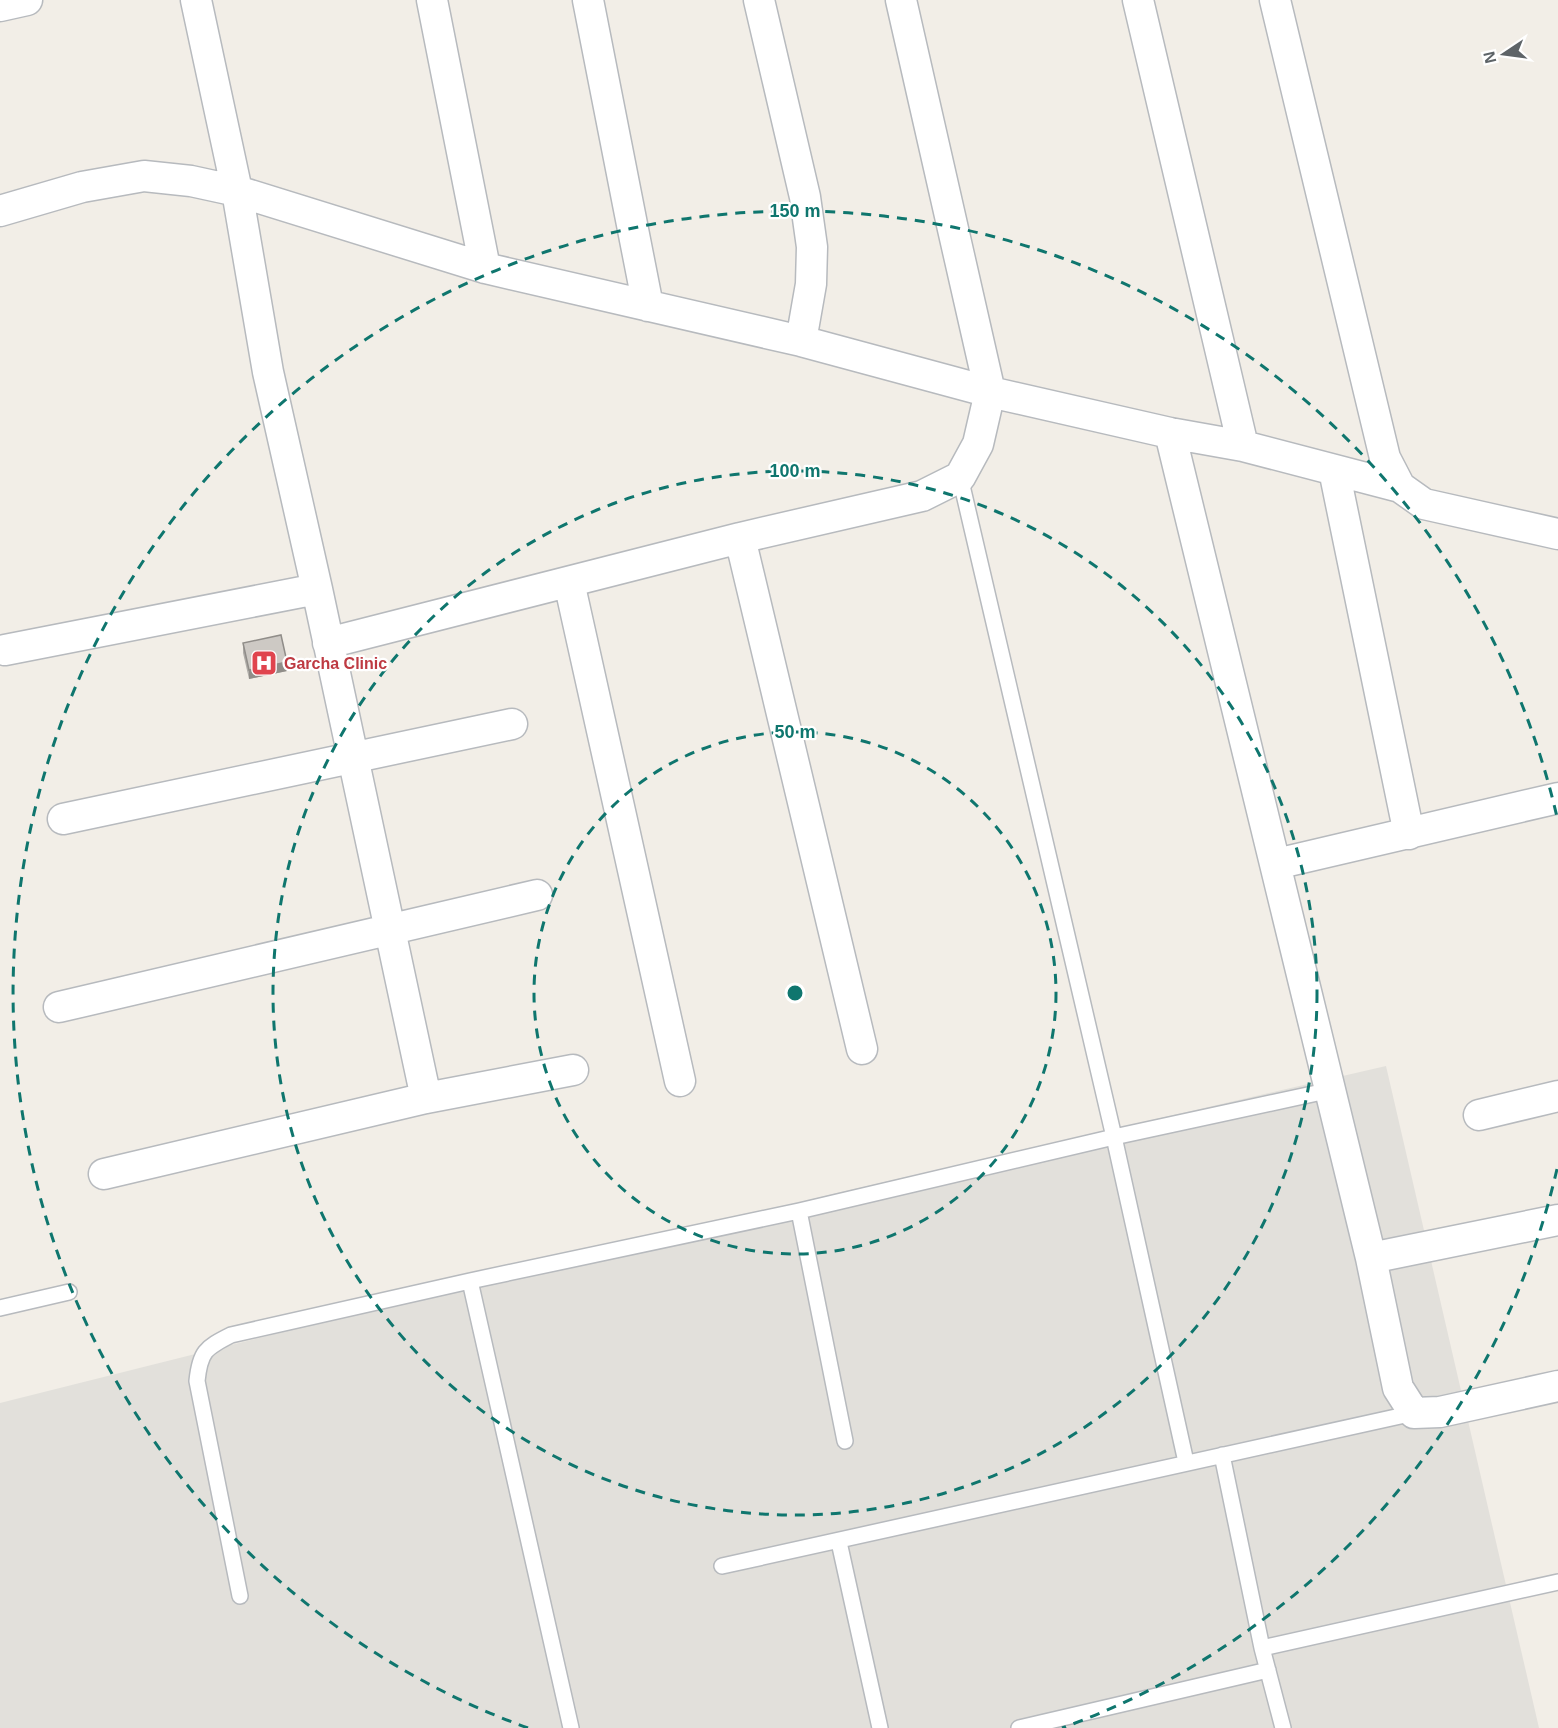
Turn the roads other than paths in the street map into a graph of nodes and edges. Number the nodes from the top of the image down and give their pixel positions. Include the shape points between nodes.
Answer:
1 (27, 0) edge
2 (196, 0) edge
3 (432, 0) edge
4 (588, 0) edge
5 (759, 0) edge
6 (901, 0) edge
7 (1138, 0) edge
8 (1275, 0) edge
9 (0, 6) edge
10 (237, 191) junction
11 (0, 212) edge
12 (485, 268) junction
13 (648, 306) junction
14 (801, 341) junction
15 (990, 392) junction
16 (1170, 433) junction
17 (1243, 446) junction
18 (1334, 470) junction
19 (960, 477) junction
20 (1400, 487) junction
21 (1558, 534) edge
22 (740, 538) junction
23 (569, 582) junction
24 (317, 590) junction
25 (328, 643) junction
26 (5, 650) dead end
27 (512, 724) dead end
28 (354, 758) junction
29 (1558, 798) edge
30 (63, 819) dead end
31 (1409, 834) junction
32 (1276, 864) junction
33 (537, 895) dead end
34 (390, 930) junction
35 (59, 1007) dead end
36 (862, 1049) dead end
37 (573, 1070) dead end
38 (680, 1081) dead end
39 (1331, 1090) junction
40 (1558, 1096) edge
41 (426, 1098) junction
42 (1479, 1114) dead end
43 (1114, 1137) junction
44 (104, 1174) dead end
45 (799, 1211) junction
46 (1558, 1220) edge
47 (1371, 1258) junction
48 (470, 1281) junction
49 (69, 1292) dead end
50 (0, 1308) edge
51 (1558, 1386) edge
52 (1414, 1413) junction
53 (845, 1441) dead end
54 (1222, 1455) junction
55 (1186, 1462) junction
56 (838, 1542) junction
57 (723, 1566) dead end
58 (1558, 1581) edge
59 (240, 1596) dead end
60 (1262, 1648) junction
61 (1268, 1670) junction
62 (571, 1728) edge
63 (879, 1728) edge
64 (1020, 1728) edge
65 (1283, 1728) edge

1 - 9 street
2 - 10 street
3 - 12 street
4 - 13 street
5 - 14 street via 805,197 812,247 811,284
6 - 15 street
7 - 17 street
8 - 20 street via 1385,458
10 - 11 street via 144,176 82,188
10 - 12 street
10 - 24 street via 268,372
12 - 13 street
13 - 14 street
14 - 15 street
15 - 16 street
15 - 19 street via 978,444
16 - 17 street
16 - 32 street
17 - 18 street
18 - 20 street
18 - 31 street
19 - 22 street via 922,496
19 - 43 lane
20 - 21 street via 1424,504
22 - 23 street
22 - 36 street
23 - 25 street
23 - 38 street
24 - 25 street
24 - 26 street
25 - 28 street
27 - 28 street
28 - 30 street
28 - 34 street
29 - 31 street
31 - 32 street
32 - 39 street
33 - 34 street
34 - 35 street
34 - 41 street
37 - 41 street
39 - 43 lane
39 - 47 street
40 - 42 street
41 - 44 street
43 - 45 lane
43 - 55 lane
45 - 48 lane
45 - 53 lane
46 - 47 street
47 - 52 street via 1398,1388
48 - 59 lane via 231,1335 210,1345 199,1362 197,1381
48 - 62 lane
49 - 50 lane
51 - 52 street via 1440,1412
52 - 54 lane
54 - 55 lane
54 - 60 lane
55 - 56 lane
56 - 57 lane
56 - 63 lane
58 - 60 lane
60 - 61 lane
61 - 64 lane
61 - 65 lane

